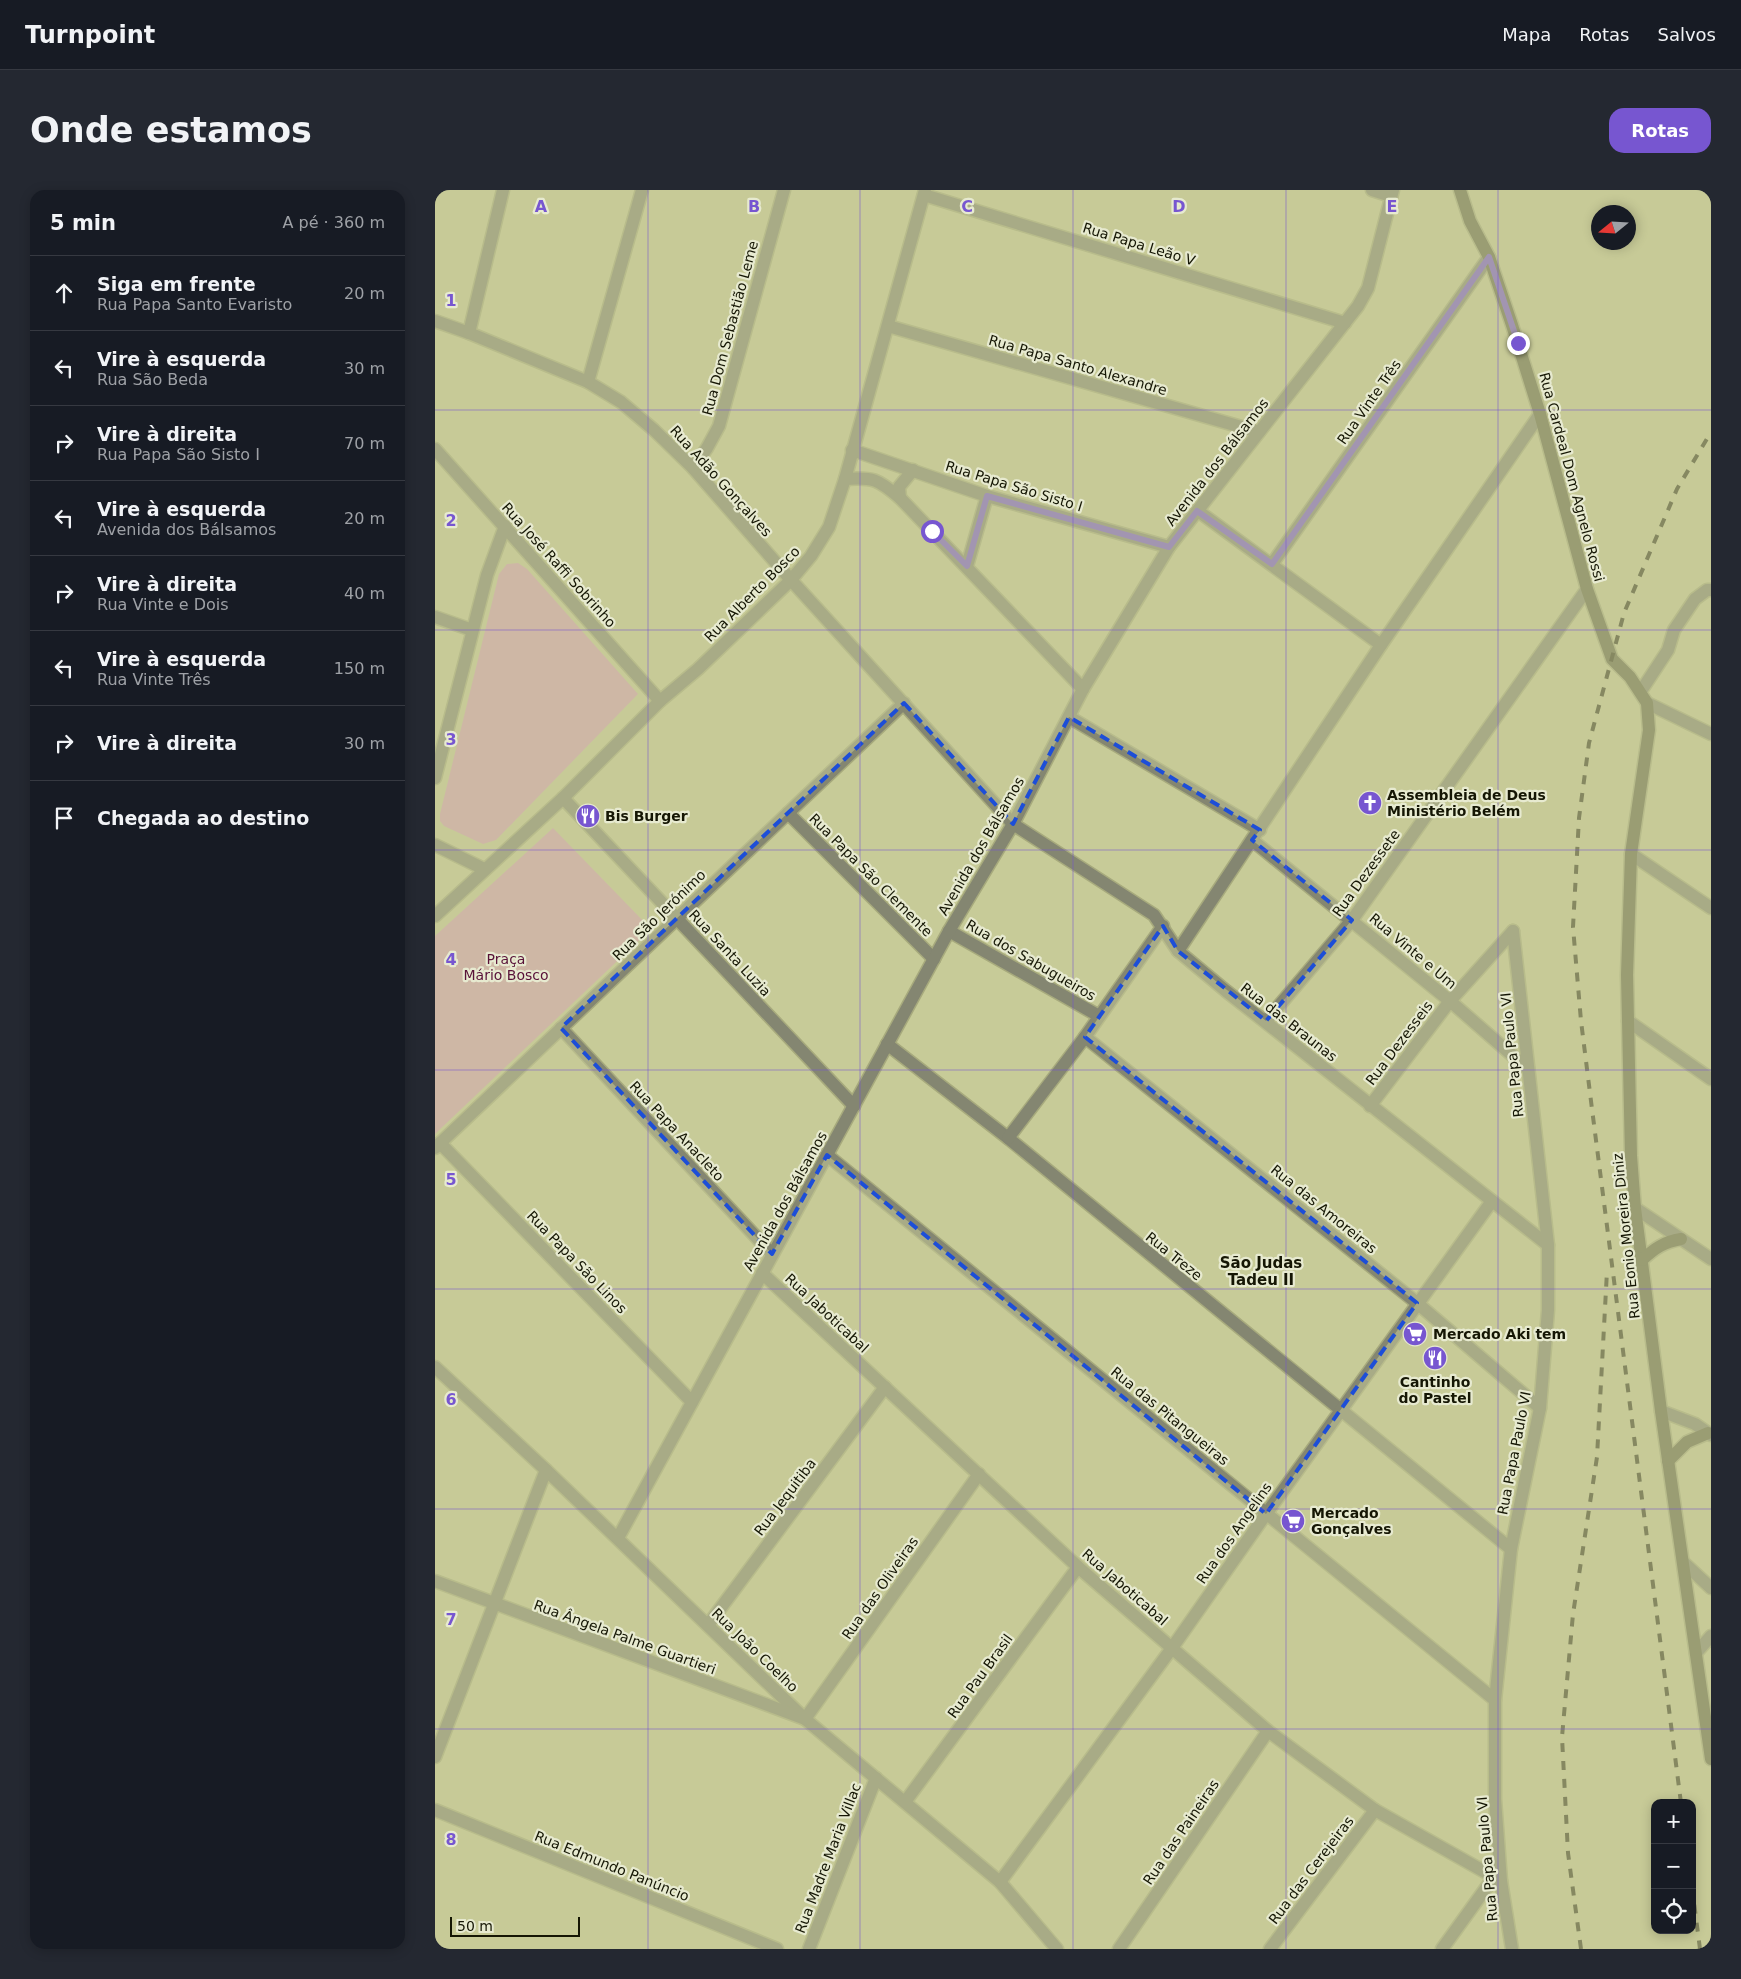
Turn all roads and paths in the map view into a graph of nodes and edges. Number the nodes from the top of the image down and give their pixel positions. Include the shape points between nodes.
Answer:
1 (503, 190) edge
2 (642, 190) edge
3 (784, 190) edge
4 (1372, 190) edge
5 (1460, 190) edge
6 (925, 193) edge
7 (1392, 193) edge
8 (1489, 257) junction
9 (435, 321) edge
10 (1345, 323) junction
11 (888, 326) junction
12 (469, 333) junction
13 (588, 382) junction
14 (1540, 414) junction
15 (1259, 432) junction
16 (435, 449) edge
17 (852, 450) junction
18 (693, 468) junction
19 (913, 470) junction
20 (845, 478) junction
21 (987, 496) junction
22 (900, 498) junction
23 (1197, 511) junction
24 (505, 526) junction
25 (1169, 547) junction
26 (1272, 564) junction
27 (967, 566) junction
28 (791, 580) junction
29 (1587, 589) junction
30 (1711, 590) edge
31 (435, 617) edge
32 (472, 630) junction
33 (1381, 644) junction
34 (1611, 660) joint
35 (1083, 689) junction
36 (1641, 691) junction
37 (659, 701) junction
38 (904, 703) junction
39 (1647, 703) junction
40 (1069, 717) junction
41 (1711, 734) edge
42 (435, 778) edge
43 (563, 798) junction
44 (788, 813) junction
45 (1013, 824) junction
46 (1256, 835) junction
47 (435, 845) edge
48 (1631, 854) junction
49 (484, 869) junction
50 (1711, 908) edge
51 (435, 916) edge
52 (677, 918) junction
53 (1352, 920) junction
54 (1163, 926) junction
55 (949, 930) junction
56 (1513, 931) joint
57 (1178, 951) junction
58 (934, 959) junction
59 (1450, 1001) junction
60 (1099, 1016) junction
61 (1628, 1021) junction
62 (1266, 1022) junction
63 (561, 1028) junction
64 (1085, 1036) junction
65 (887, 1044) junction
66 (1528, 1069) junction
67 (1711, 1079) edge
68 (854, 1106) junction
69 (1370, 1106) junction
70 (1008, 1138) junction
71 (438, 1146) edge
72 (827, 1155) junction
73 (1492, 1201) junction
74 (1635, 1208) junction
75 (1681, 1239) junction
76 (1548, 1244) junction
77 (772, 1254) junction
78 (1711, 1259) edge
79 (1642, 1260) junction
80 (762, 1273) junction
81 (1417, 1304) junction
82 (435, 1367) edge
83 (885, 1387) junction
84 (692, 1402) junction
85 (1540, 1408) junction
86 (1661, 1411) junction
87 (1341, 1412) junction
88 (1709, 1434) edge
89 (1668, 1460) junction
90 (546, 1470) junction
91 (979, 1474) junction
92 (1265, 1514) junction
93 (618, 1538) junction
94 (1511, 1549) junction
95 (1684, 1563) junction
96 (1078, 1567) junction
97 (435, 1582) edge
98 (1710, 1584) edge
99 (494, 1605) junction
100 (708, 1625) junction
101 (1711, 1636) edge
102 (1172, 1648) junction
103 (1696, 1653) junction
104 (1495, 1700) junction
105 (805, 1719) junction
106 (1268, 1731) junction
107 (435, 1757) edge
108 (1711, 1759) edge
109 (876, 1778) junction
110 (905, 1802) junction
111 (435, 1810) edge
112 (1375, 1810) junction
113 (1498, 1879) junction
114 (1000, 1882) junction
115 (777, 1949) edge
116 (809, 1949) edge
117 (1057, 1949) edge
118 (1119, 1949) edge
119 (1271, 1949) edge
120 (1442, 1949) edge
121 (1512, 1949) edge

1 - 12 street
2 - 13 street
3 - 18 street, Rua Dom Sebastião Leme via 719,426
4 - 7 street
5 - 8 main road, Rua Cardeal Dom Agnelo Rossi via 1470,221
6 - 10 street, Rua Papa Leão V
6 - 11 street, Rua Alberto Bosco
7 - 10 street, Avenida dos Bálsamos via 1368,288
8 - 14 main road, Rua Cardeal Dom Agnelo Rossi
8 - 26 street, Rua Vinte Três
9 - 12 street, Rua Adão Gonçalves
10 - 15 street, Avenida dos Bálsamos
11 - 15 street, Rua Papa Santo Alexandre
11 - 17 street, Rua Alberto Bosco
12 - 13 street, Rua Adão Gonçalves
13 - 18 street, Rua Adão Gonçalves via 621,402
14 - 29 main road, Rua Cardeal Dom Agnelo Rossi
14 - 33 street
15 - 23 street, Avenida dos Bálsamos
16 - 24 street, Rua José Raffi Sobrinho
17 - 19 street, Rua Papa São Sisto I
17 - 20 street, Rua Alberto Bosco
18 - 28 street, Rua Adão Gonçalves
19 - 21 street, Rua Papa São Sisto I
19 - 22 street via 899,487
20 - 22 street via 873,478
20 - 28 street, Rua Alberto Bosco via 829,527
21 - 25 street, Rua Papa São Sisto I
21 - 27 street
22 - 27 street
23 - 25 street, Avenida dos Bálsamos
23 - 26 street
24 - 32 street
24 - 37 street, Rua José Raffi Sobrinho
25 - 35 street, Avenida dos Bálsamos
26 - 33 street
27 - 35 street
28 - 37 street, Rua Alberto Bosco via 698,669
28 - 38 street, Rua Adão Gonçalves
29 - 34 main road, Rua Cardeal Dom Agnelo Rossi
29 - 53 street, Rua Dezessete
30 - 36 street via 1695,599 1674,630 1668,650
31 - 32 street
32 - 42 street
33 - 46 street
34 - 36 main road, Rua Eonio Moreira Diniz via 1631,677
35 - 40 street, Avenida dos Bálsamos
36 - 39 main road, Rua Eonio Moreira Diniz
37 - 43 street, Rua Alberto Bosco
38 - 44 street, Rua São Jerónimo
38 - 45 street, Rua Adão Gonçalves
39 - 41 street
39 - 48 main road, Rua Eonio Moreira Diniz via 1649,730
40 - 45 street, Avenida dos Bálsamos
40 - 46 street, Rua Vinte e Um
43 - 49 street, Rua Alberto Bosco
43 - 52 street, Rua Santa Luzia
44 - 52 street, Rua São Jerónimo
44 - 58 street, Rua Papa São Clemente
45 - 54 street, Rua das Braunas via 1154,915
45 - 55 street, Avenida dos Bálsamos
46 - 53 street, Rua Vinte e Um
46 - 57 street
47 - 49 street
48 - 50 street
48 - 61 main road, Rua Eonio Moreira Diniz
49 - 51 street, Rua Alberto Bosco
52 - 63 street, Rua São Jerónimo
52 - 68 street, Rua Santa Luzia
53 - 59 street, Rua Vinte e Um
53 - 62 street, Rua Dezessete
54 - 57 street, Rua das Braunas
54 - 60 street
55 - 58 street, Avenida dos Bálsamos
55 - 60 street, Rua dos Sabugueiros
56 - 59 street, Rua Dezesseis
56 - 66 street, Rua Papa Paulo VI
57 - 62 street, Rua das Braunas
58 - 65 street, Avenida dos Bálsamos
59 - 66 street, Rua Vinte e Um
59 - 69 street, Rua Dezesseis
60 - 64 street
61 - 67 street
61 - 74 main road, Rua Eonio Moreira Diniz
62 - 69 street, Rua das Braunas
63 - 71 street, Rua São Jerónimo
63 - 77 street, Rua Papa Anacleto
64 - 70 street
64 - 81 street, Rua das Amoreiras
65 - 68 street, Avenida dos Bálsamos
65 - 70 street, Rua Treze
66 - 76 street, Rua Papa Paulo VI
68 - 72 street, Avenida dos Bálsamos
69 - 73 street, Rua das Braunas
70 - 87 street, Rua Treze
71 - 84 street, Rua Papa São Linos
72 - 77 street, Avenida dos Bálsamos
72 - 92 street, Rua das Pitangueiras
73 - 76 street, Rua das Braunas
73 - 81 street, Rua dos Angelins
74 - 75 street
74 - 79 main road, Rua Eonio Moreira Diniz
75 - 78 street
75 - 79 main road via 1655,1248
76 - 85 street, Rua Papa Paulo VI via 1548,1310
77 - 80 street, Avenida dos Bálsamos
79 - 86 main road, Rua Eonio Moreira Diniz
80 - 83 street, Rua Jaboticabal
80 - 84 street, Avenida dos Bálsamos
81 - 85 street, Rua das Amoreiras
81 - 87 street, Rua dos Angelins
82 - 90 street, Rua João Coelho
83 - 91 street, Rua Jaboticabal
83 - 100 street, Rua Jequitiba
84 - 93 street, Avenida dos Bálsamos
85 - 94 street, Rua Papa Paulo VI
86 - 88 street via 1695,1424
86 - 89 main road, Rua Eonio Moreira Diniz
87 - 92 street, Rua dos Angelins
87 - 94 street, Rua Treze
88 - 89 main road via 1687,1442
89 - 95 main road, Rua Eonio Moreira Diniz
90 - 93 street, Rua João Coelho
90 - 99 street
91 - 96 street, Rua Jaboticabal
91 - 105 street, Rua das Oliveiras
92 - 102 street, Rua dos Angelins
92 - 104 street, Rua das Pitangueiras
93 - 100 street, Rua João Coelho
94 - 104 street, Rua Papa Paulo VI
95 - 98 street
95 - 103 main road, Rua Eonio Moreira Diniz
96 - 102 street, Rua Jaboticabal
96 - 110 street, Rua Pau Brasil
97 - 99 street, Rua Ângela Palme Guartieri
99 - 105 street, Rua Ângela Palme Guartieri
99 - 107 street
100 - 105 street, Rua João Coelho
101 - 103 street
102 - 106 street, Rua Jaboticabal
102 - 114 street, Rua dos Angelins
103 - 108 main road, Rua Eonio Moreira Diniz
104 - 113 street, Rua Papa Paulo VI
105 - 109 street, Rua João Coelho
106 - 112 street, Rua Jaboticabal
106 - 118 street, Rua das Paineiras
109 - 110 street, Rua João Coelho
109 - 116 street, Rua Madre Maria Villac
110 - 114 street, Rua João Coelho
111 - 115 street, Rua Edmundo Panúncio
112 - 113 street, Rua Jaboticabal
112 - 119 street, Rua das Cerejeiras
113 - 120 street
113 - 121 street, Rua Papa Paulo VI
114 - 117 street, Rua João Coelho

